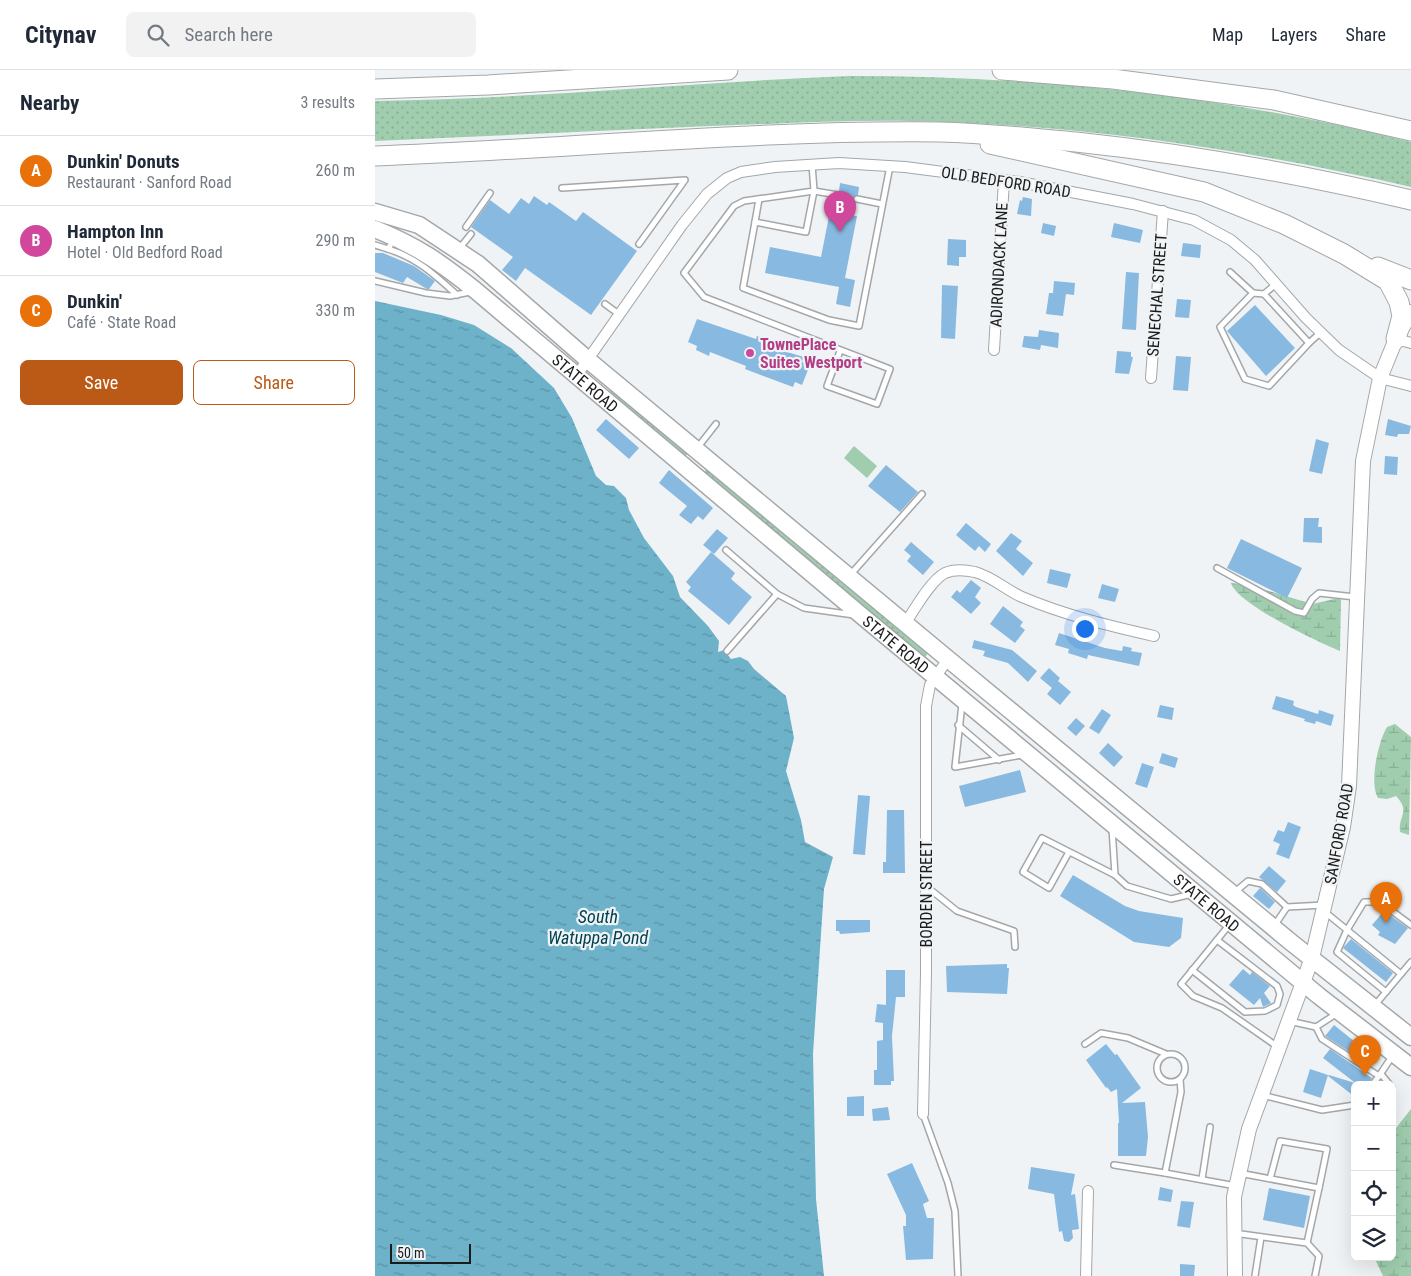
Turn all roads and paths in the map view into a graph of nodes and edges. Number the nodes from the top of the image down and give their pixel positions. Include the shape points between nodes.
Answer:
1 (727, 70) edge
2 (1003, 70) edge
3 (375, 89) edge
4 (1411, 131) edge
5 (942, 132) junction
6 (375, 156) edge
7 (812, 164) junction
8 (890, 166) junction
9 (1005, 180) junction
10 (562, 188) dead end
11 (814, 191) junction
12 (491, 193) dead end
13 (838, 196) dead end
14 (759, 199) junction
15 (857, 199) dead end
16 (1411, 200) edge
17 (882, 204) junction
18 (1163, 211) junction
19 (375, 212) edge
20 (755, 222) junction
21 (466, 227) dead end
22 (375, 229) edge
23 (471, 234) dead end
24 (393, 243) junction
25 (639, 244) dead end
26 (375, 246) edge
27 (458, 250) junction
28 (1344, 254) junction
29 (1230, 272) dead end
30 (1411, 280) edge
31 (375, 281) edge
32 (1276, 284) junction
33 (475, 290) junction
34 (1253, 293) junction
35 (1264, 294) junction
36 (457, 295) junction
37 (605, 304) dead end
38 (1411, 312) edge
39 (620, 315) junction
40 (1320, 333) junction
41 (1404, 341) edge
42 (1309, 343) junction
43 (994, 350) dead end
44 (840, 351) junction
45 (588, 360) junction
46 (577, 375) junction
47 (1151, 378) dead end
48 (1380, 378) junction
49 (1411, 386) edge
50 (717, 424) dead end
51 (699, 453) junction
52 (691, 471) junction
53 (923, 494) dead end
54 (726, 550) dead end
55 (1217, 568) dead end
56 (849, 576) junction
57 (777, 594) junction
58 (1358, 598) junction
59 (861, 616) junction
60 (905, 624) junction
61 (1154, 636) dead end
62 (727, 651) dead end
63 (948, 660) junction
64 (936, 677) junction
65 (963, 699) junction
66 (958, 725) junction
67 (1029, 753) junction
68 (999, 760) junction
69 (1112, 822) junction
70 (1069, 852) junction
71 (1115, 875) junction
72 (926, 885) junction
73 (1196, 892) junction
74 (1232, 894) junction
75 (1287, 907) junction
76 (1325, 908) junction
77 (1231, 922) junction
78 (1411, 925) edge
79 (1273, 928) junction
80 (1347, 930) junction
81 (1217, 940) junction
82 (1015, 947) dead end
83 (1312, 958) junction
84 (1411, 962) edge
85 (1192, 970) junction
86 (1401, 974) junction
87 (1303, 982) junction
88 (1386, 992) junction
89 (1373, 1007) junction
90 (1339, 1011) junction
91 (1289, 1021) junction
92 (1316, 1027) junction
93 (1411, 1037) edge
94 (1085, 1044) dead end
95 (1279, 1047) junction
96 (1166, 1054) junction
97 (1393, 1054) junction
98 (1411, 1068) edge
99 (1380, 1075) junction
100 (1180, 1079) junction
101 (1376, 1081) edge
102 (1386, 1081) edge
103 (1261, 1095) junction
104 (1351, 1106) edge
105 (923, 1114) joint
106 (1210, 1127) dead end
107 (1114, 1165) dead end
108 (1165, 1173) junction
109 (1202, 1179) junction
110 (1270, 1179) junction
111 (1237, 1180) junction
112 (1319, 1188) junction
113 (1088, 1191) dead end
114 (1234, 1233) junction
115 (1261, 1237) junction
116 (1307, 1243) junction
117 (958, 1276) edge
118 (1087, 1276) edge
119 (1235, 1276) edge
120 (1255, 1276) edge
121 (1315, 1276) edge

1 - 3 highway
2 - 4 highway via 1113,79 1274,100
5 - 6 highway via 788,133
5 - 16 highway via 1028,137 1181,154 1277,170
5 - 28 highway via 1204,192 1285,224
7 - 8 street, OLD BEDFORD ROAD
7 - 11 lane
7 - 39 street, OLD BEDFORD ROAD via 741,172 727,178 707,194 682,225
8 - 9 street, OLD BEDFORD ROAD
8 - 17 lane
9 - 18 street, OLD BEDFORD ROAD
9 - 43 street, ADIRONDACK LANE
10 - 25 lane via 685,180
11 - 13 lane
11 - 14 lane
11 - 20 lane via 806,232
12 - 21 lane
14 - 20 lane
14 - 44 lane via 734,206 684,273 704,298
15 - 17 lane
17 - 20 lane via 859,326 829,320 743,288
18 - 32 street, OLD BEDFORD ROAD via 1194,220 1231,240
18 - 47 street, SENECHAL STREET
19 - 27 main road, STATE ROAD via 419,225
22 - 24 main road, STATE ROAD
23 - 27 lane
24 - 26 lane
24 - 33 main road, STATE ROAD via 436,259
24 - 36 lane
27 - 45 main road, STATE ROAD
28 - 30 highway
28 - 41 highway via 1388,281 1402,316
29 - 34 lane
31 - 36 lane via 426,293
32 - 35 lane
32 - 40 street, OLD BEDFORD ROAD
33 - 36 lane
33 - 46 main road, STATE ROAD
34 - 35 lane
34 - 42 lane via 1221,327 1245,379 1269,386
35 - 42 lane
37 - 39 lane
38 - 41 street
39 - 45 street, OLD BEDFORD ROAD
40 - 42 lane
40 - 48 street, OLD BEDFORD ROAD
41 - 48 street
44 - 44 lane via 890,369 877,404 827,386
45 - 46 street, OLD BEDFORD ROAD
45 - 51 main road, STATE ROAD
46 - 52 main road, STATE ROAD
48 - 49 street, OLD BEDFORD ROAD
48 - 58 street, SANFORD ROAD via 1363,461
50 - 51 lane
51 - 52 street
51 - 56 main road, STATE ROAD
52 - 59 main road, STATE ROAD
53 - 56 lane
54 - 57 lane
55 - 58 lane via 1304,613 1311,599 1319,593
56 - 60 main road, STATE ROAD
57 - 59 lane via 819,612
57 - 62 lane
58 - 76 street, SANFORD ROAD via 1349,786
59 - 64 main road, STATE ROAD
60 - 61 street via 944,573 959,570 975,572 1021,597
60 - 63 main road, STATE ROAD
63 - 64 street, BORDEN STREET
63 - 74 main road, STATE ROAD
64 - 65 main road, STATE ROAD
64 - 72 street, BORDEN STREET via 930,685 926,706
65 - 66 lane
65 - 67 main road, STATE ROAD
66 - 68 lane
66 - 68 lane via 955,767
67 - 68 lane
67 - 69 main road, STATE ROAD
69 - 71 lane
69 - 73 main road, STATE ROAD
70 - 70 lane via 1042,838 1023,872 1049,888
70 - 71 lane
71 - 73 lane via 1127,886 1171,899
72 - 82 lane via 957,911 1014,931
72 - 105 street, BORDEN STREET
73 - 77 main road, STATE ROAD
74 - 75 lane via 1248,881 1262,884
74 - 79 main road, STATE ROAD
75 - 76 lane
75 - 79 lane
76 - 80 lane
76 - 83 street, SANFORD ROAD
77 - 81 lane
77 - 87 main road, STATE ROAD
78 - 80 lane via 1380,902 1364,902
79 - 83 main road, STATE ROAD
80 - 86 lane
80 - 88 lane via 1337,952
81 - 85 lane
81 - 85 lane via 1277,986 1280,994 1277,1005 1265,1011 1245,1012
83 - 87 street, SANFORD ROAD
83 - 89 main road, STATE ROAD
84 - 86 lane
85 - 95 lane via 1181,984 1193,996 1222,1008
86 - 88 lane
87 - 90 main road, STATE ROAD
87 - 91 street, SANFORD ROAD
88 - 89 lane
89 - 93 main road, STATE ROAD
90 - 92 lane
90 - 97 main road, STATE ROAD
91 - 92 lane
91 - 95 street, SANFORD ROAD
92 - 99 lane via 1322,1039
94 - 96 lane via 1101,1033 1127,1038
95 - 103 street, SANFORD ROAD
96 - 100 lane via 1174,1053 1186,1064
96 - 100 lane via 1159,1059 1158,1075 1164,1081
97 - 98 main road, STATE ROAD
97 - 99 lane
99 - 101 lane
99 - 102 lane
100 - 108 lane via 1181,1092
103 - 104 lane via 1322,1110
103 - 111 street, SANFORD ROAD via 1249,1128
105 - 117 lane via 955,1211
106 - 109 lane
107 - 108 lane
108 - 109 lane
109 - 111 lane
110 - 111 lane
110 - 112 lane
110 - 112 lane via 1281,1141 1327,1149
111 - 114 street, SANFORD ROAD
112 - 116 lane
113 - 118 street
114 - 115 lane
114 - 119 street, SANFORD ROAD
115 - 116 lane
115 - 120 lane
116 - 121 lane via 1319,1256

